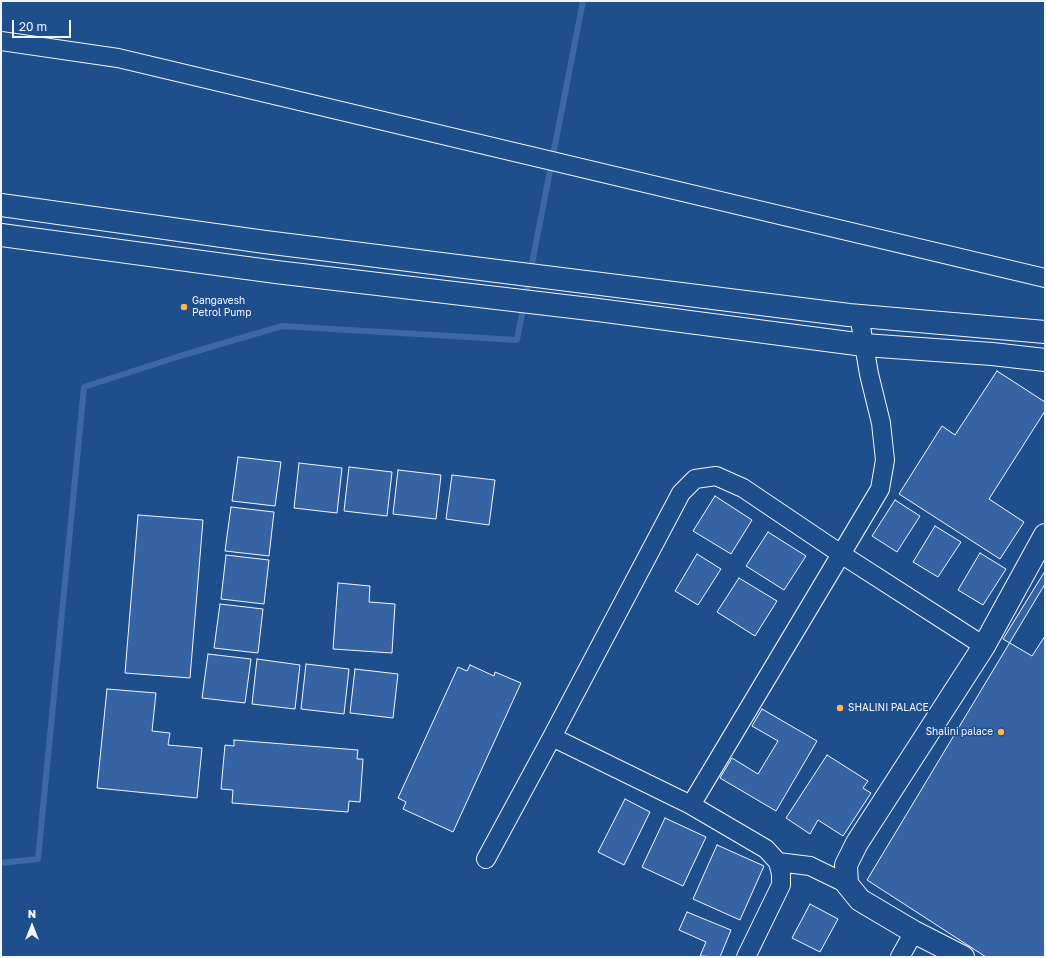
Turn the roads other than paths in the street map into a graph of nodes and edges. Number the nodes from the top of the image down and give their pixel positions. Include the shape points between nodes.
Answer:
1 (1, 41) edge
2 (1, 205) edge
3 (1, 235) edge
4 (1045, 278) edge
5 (859, 315) junction
6 (1045, 332) edge
7 (864, 345) junction
8 (1045, 360) edge
9 (1045, 535) edge
10 (842, 554) junction
11 (984, 646) junction
12 (552, 737) junction
13 (691, 805) junction
14 (486, 859) dead end
15 (778, 862) junction
16 (847, 884) junction
17 (914, 932) junction
18 (746, 957) edge
19 (900, 957) edge
20 (963, 957) edge

1 - 4 street via 118,58
2 - 5 main road via 265,242
3 - 7 main road
5 - 6 main road
5 - 7 street
7 - 8 main road
7 - 10 street via 881,423 885,460 880,489
9 - 11 main road
10 - 11 street
10 - 12 street via 744,488 716,476 695,479 681,493
10 - 13 street
11 - 16 main road via 857,843 846,865
12 - 13 street
12 - 14 street
13 - 15 street via 766,849
15 - 16 street via 810,866
15 - 18 street via 781,885
16 - 17 main road via 860,900
17 - 19 street
17 - 20 main road

